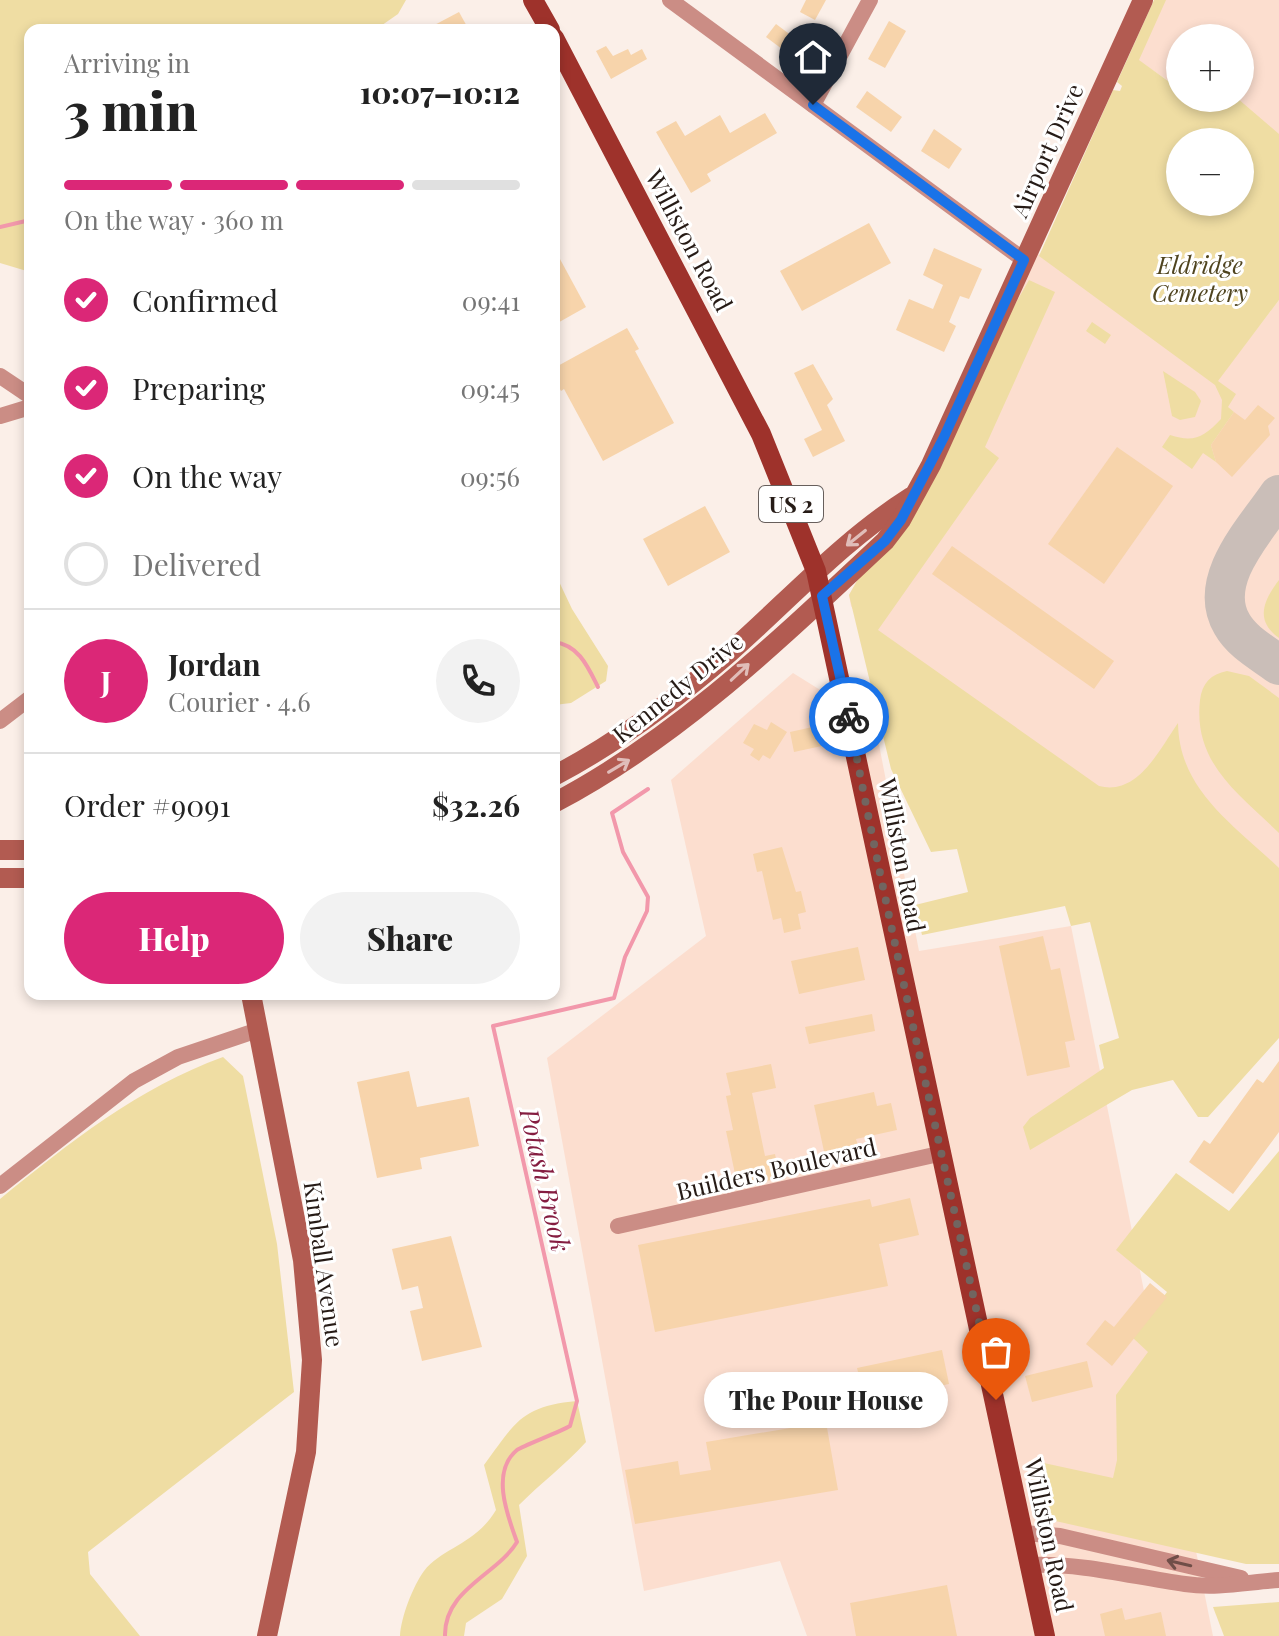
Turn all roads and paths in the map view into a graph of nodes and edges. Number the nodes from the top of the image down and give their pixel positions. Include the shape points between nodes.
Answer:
1 (533, 0) edge
2 (670, 0) edge
3 (870, 0) edge
4 (1143, 0) edge
5 (547, 24) edge
6 (560, 49) edge
7 (813, 105) junction
8 (1024, 260) junction
9 (0, 376) edge
10 (24, 392) edge
11 (24, 409) edge
12 (0, 416) edge
13 (914, 495) junction
14 (816, 571) junction
15 (822, 596) junction
16 (684, 690) junction
17 (24, 703) edge
18 (0, 721) edge
19 (680, 722) junction
20 (560, 773) edge
21 (560, 800) edge
22 (0, 850) edge
23 (24, 850) edge
24 (0, 878) edge
25 (24, 878) edge
26 (252, 1000) edge
27 (258, 1030) junction
28 (943, 1153) junction
29 (0, 1186) edge
30 (618, 1226) dead end
31 (1024, 1533) junction
32 (1030, 1565) junction
33 (1279, 1580) edge
34 (1255, 1581) junction
35 (267, 1636) edge
36 (1045, 1636) edge

1 - 5 main road
2 - 7 street
3 - 7 street
4 - 8 main road, Airport Drive
6 - 14 main road, Williston Road / US 2 via 761,434
7 - 8 street
8 - 13 main road, Airport Drive
9 - 10 street
11 - 12 street
13 -> 14 main road, Airport Drive
13 - 15 main road, Airport Drive via 885,541
14 - 15 main road, Williston Road / US 2
14 - 16 main road, Kennedy Drive
19 -> 15 main road, Kennedy Drive
15 - 28 main road, Williston Road / US 2 via 886,911
16 - 19 main road
16 - 20 main road, Kennedy Drive via 629,733
17 - 18 street
21 -> 19 main road, Kennedy Drive via 624,763
22 - 23 main road
24 - 25 main road
26 - 27 main road, Kimball Avenue
27 - 29 street via 178,1057 134,1081
27 - 35 main road, Kimball Avenue via 303,1260 312,1360 306,1452
28 - 30 street, Builders Boulevard
28 - 31 main road, Williston Road / US 2
31 - 32 main road, Williston Road / US 2
34 -> 31 street via 1060,1536
32 - 34 street via 1084,1566 1187,1585
32 - 36 main road, Williston Road / US 2
33 - 34 street

